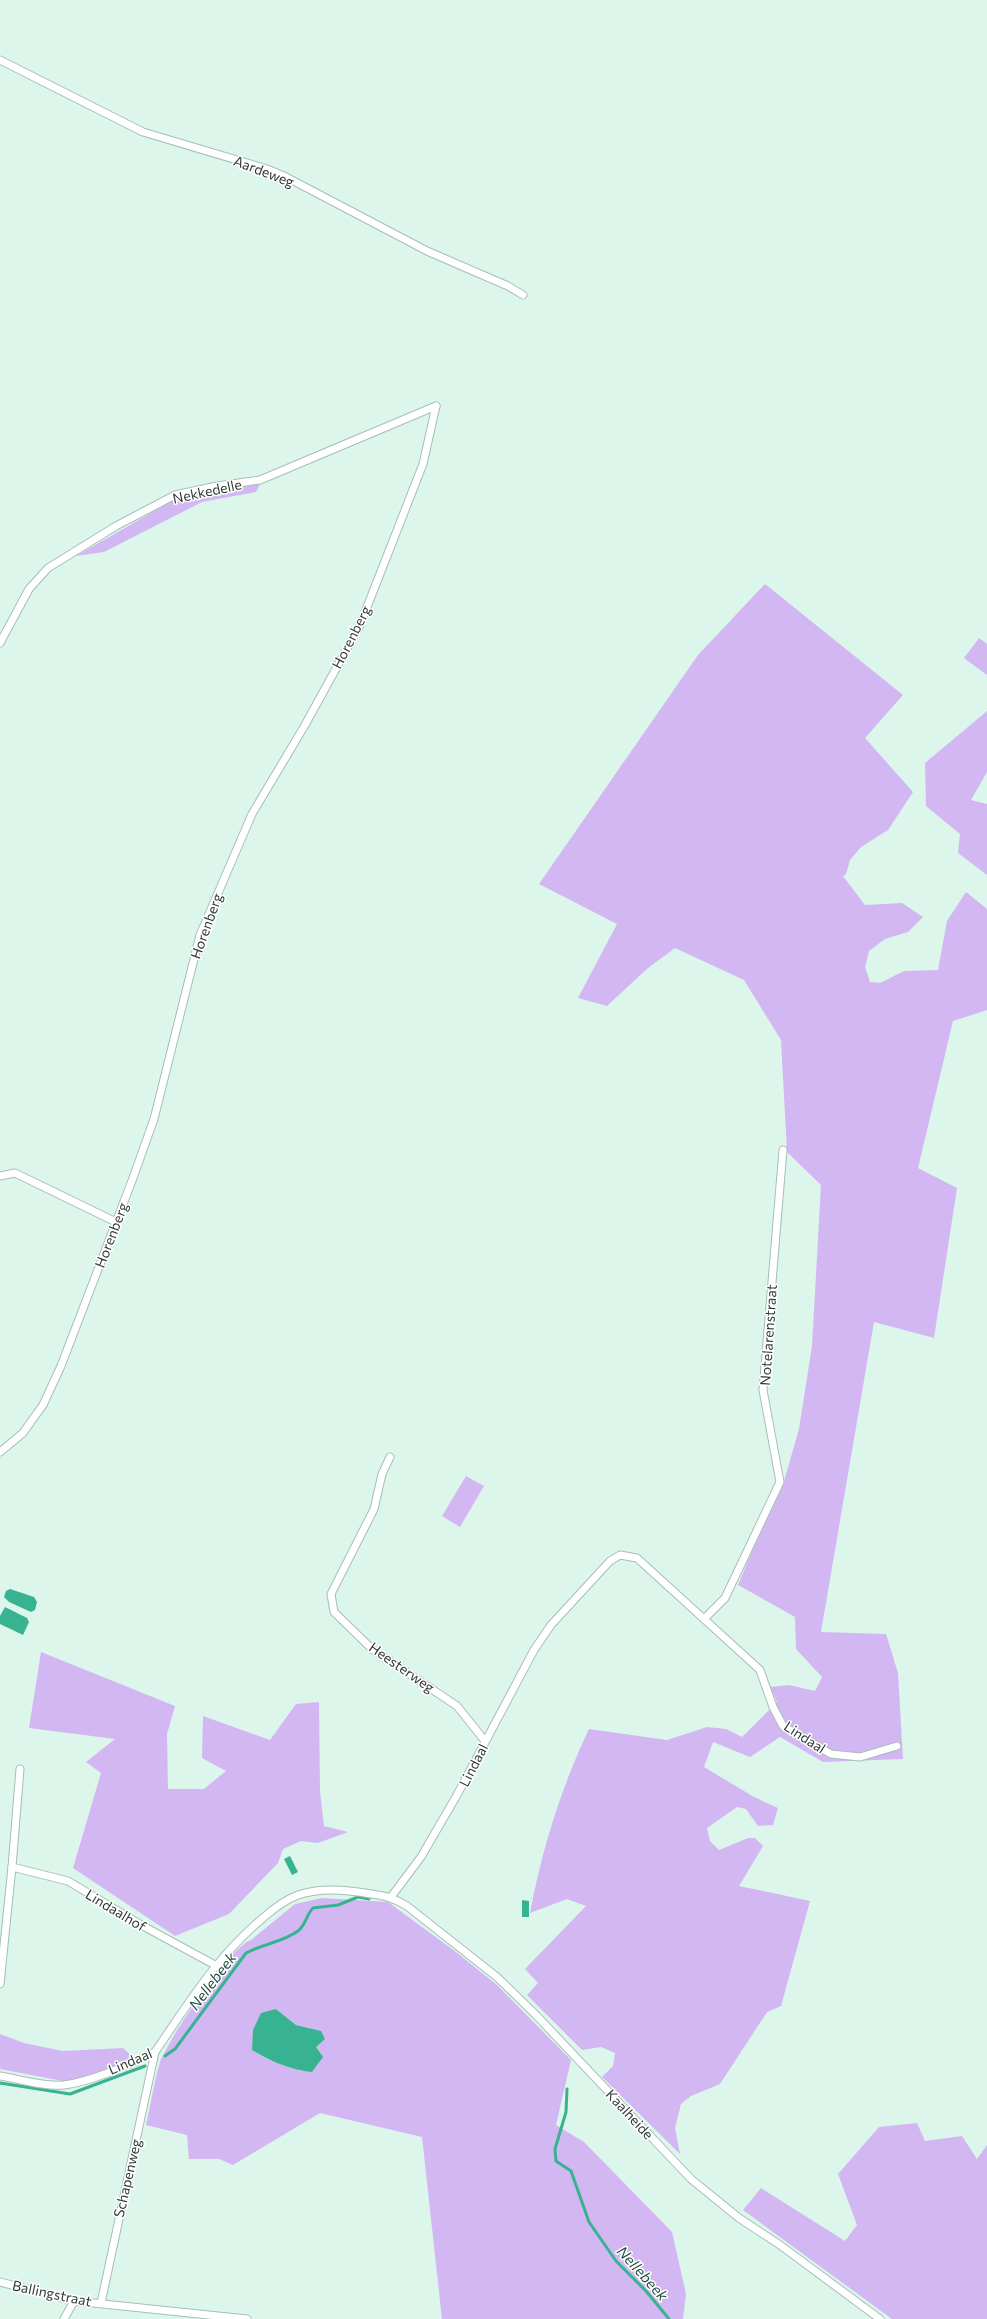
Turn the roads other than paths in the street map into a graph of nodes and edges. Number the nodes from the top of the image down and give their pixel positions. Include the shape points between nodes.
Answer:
1 (0, 60) edge
2 (523, 295) dead end
3 (436, 406) joint
4 (0, 643) edge
5 (783, 1150) dead end
6 (0, 1176) edge
7 (116, 1222) junction
8 (0, 1452) edge
9 (390, 1457) dead end
10 (704, 1619) junction
11 (485, 1741) junction
12 (897, 1746) dead end
13 (20, 1769) dead end
14 (12, 1867) junction
15 (391, 1897) junction
16 (215, 1965) junction
17 (0, 1984) edge
18 (155, 2052) junction
19 (0, 2076) edge
20 (0, 2282) edge
21 (74, 2300) junction
22 (101, 2303) junction
23 (64, 2319) edge
24 (247, 2319) edge
25 (880, 2319) edge

1 - 2 street, Aardeweg via 143,132 250,163 286,177 427,251
3 - 4 street, Nekkedelle via 260,480 175,495 116,526 48,568 29,589
3 - 7 street, Horenberg via 423,464 360,625 252,814 200,934 154,1119
5 - 10 street, Notelarenstraat via 763,1390 780,1482 725,1598
6 - 7 street via 15,1173
7 - 8 street, Horenberg via 61,1366 43,1405 23,1433
9 - 11 street, Heesterweg via 382,1474 374,1509 332,1594 334,1612 372,1649 457,1706
10 - 11 street, Lindaal via 637,1558 626,1555 615,1558 566,1607 547,1631
10 - 12 street, Lindaal via 760,1670 783,1726 831,1754 860,1758
11 - 15 street, Lindaal via 422,1857
13 - 14 street
14 - 16 street, Lindaalhof via 68,1881 142,1926
14 - 17 street
15 - 16 street, Lindaal via 349,1890 322,1889 297,1895 276,1907 255,1924
15 - 25 street, Kaalheide via 407,1906 497,1977 691,2179 739,2218
16 - 18 street, Lindaal
18 - 19 street, Lindaal via 142,2059 64,2085 48,2085
18 - 22 street, Schapenweg
20 - 21 street, Ballingstraat
21 - 22 street, Ballingstraat
21 - 23 street
22 - 24 street, Ballingstraat

